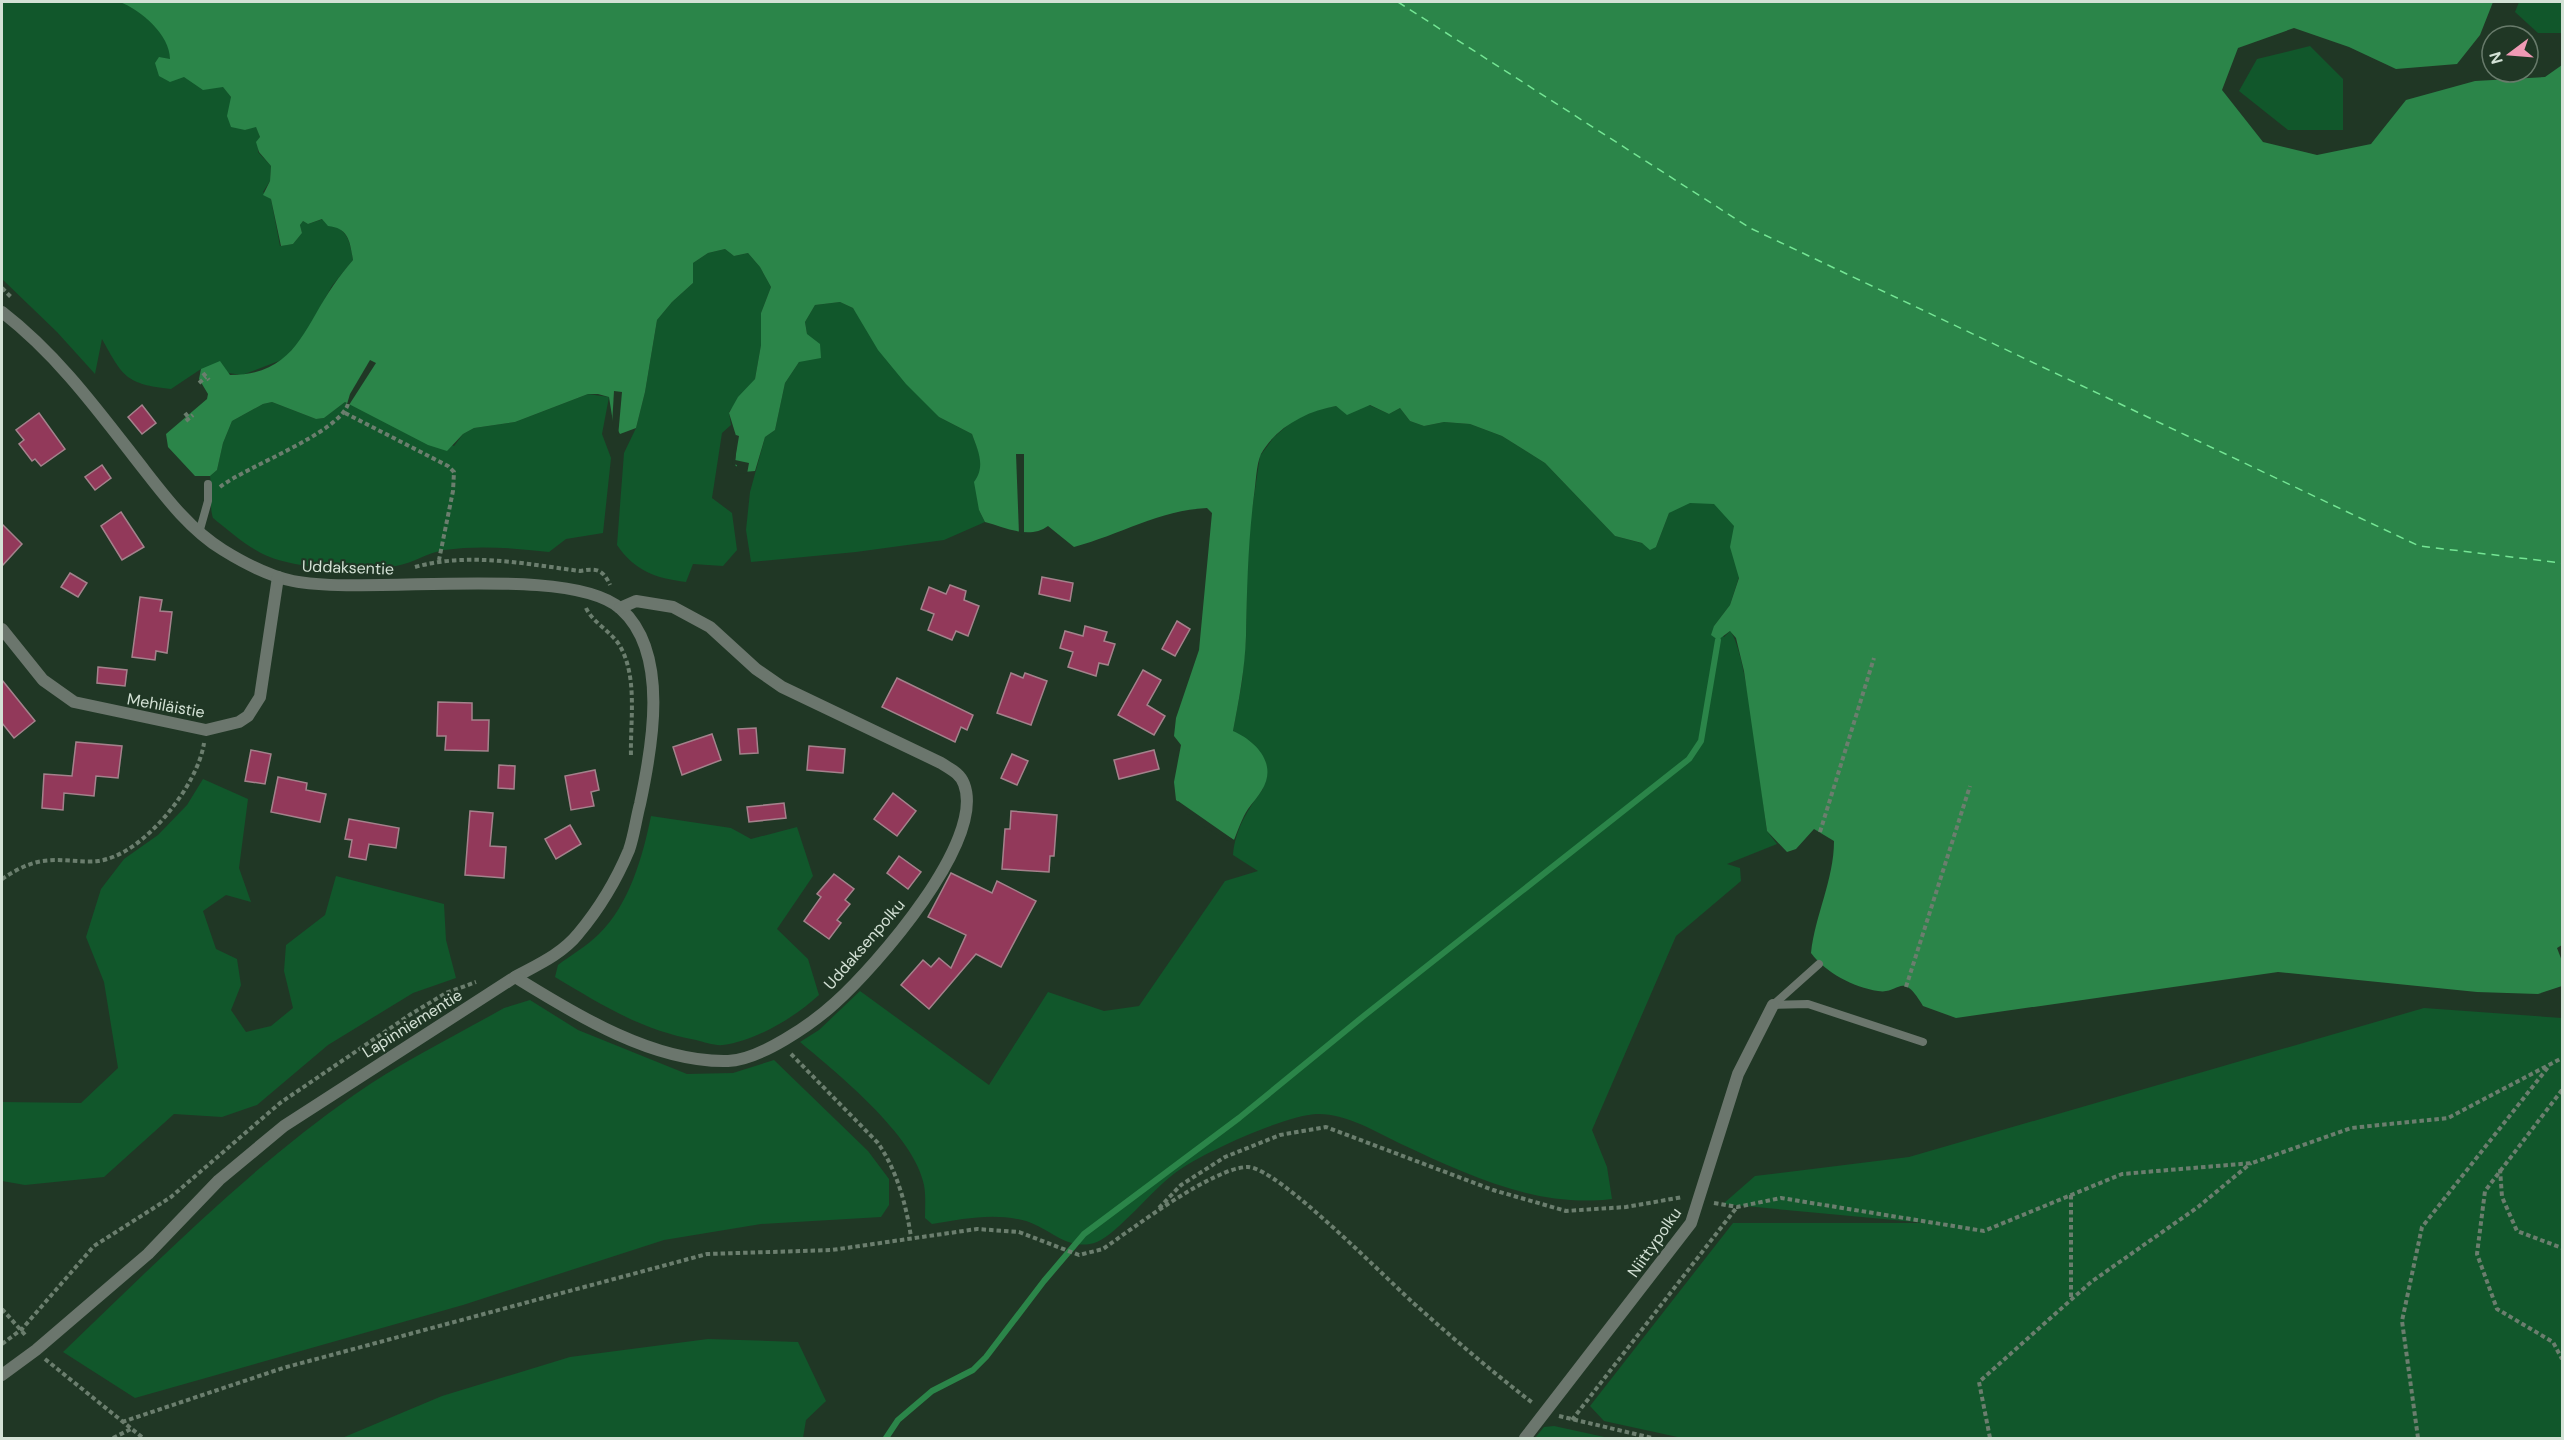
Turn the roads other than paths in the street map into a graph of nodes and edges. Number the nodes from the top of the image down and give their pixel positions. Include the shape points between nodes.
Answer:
1 (2, 312) edge
2 (208, 484) dead end
3 (200, 533) junction
4 (278, 577) junction
5 (620, 608) junction
6 (2, 629) edge
7 (1819, 964) dead end
8 (515, 977) junction
9 (1773, 1005) junction
10 (1923, 1042) dead end
11 (2, 1375) edge
12 (1525, 1438) edge

1 - 3 street, Uddaksentie via 75,381
2 - 3 lane
3 - 4 street, Uddaksentie via 222,549
4 - 5 street, Uddaksentie via 314,584 488,584 583,591
4 - 6 street, Mehiläistie via 260,697 248,716 239,722 206,730 74,702 43,680
5 - 8 street, Lapinniementie via 637,630 646,651 653,697 645,776 630,846 614,883 576,937 555,955
5 - 8 street, Uddaksenpolku via 636,601 673,607 710,627 782,687 941,763 960,776 964,785 966,821 951,854 910,921 836,1002 780,1042 731,1061 689,1059 640,1044
7 - 9 lane
8 - 11 street, Lapinniementie via 284,1126 219,1180 148,1254
9 - 10 lane via 1808,1004
9 - 12 street, Niittypolku via 1738,1074 1691,1224

